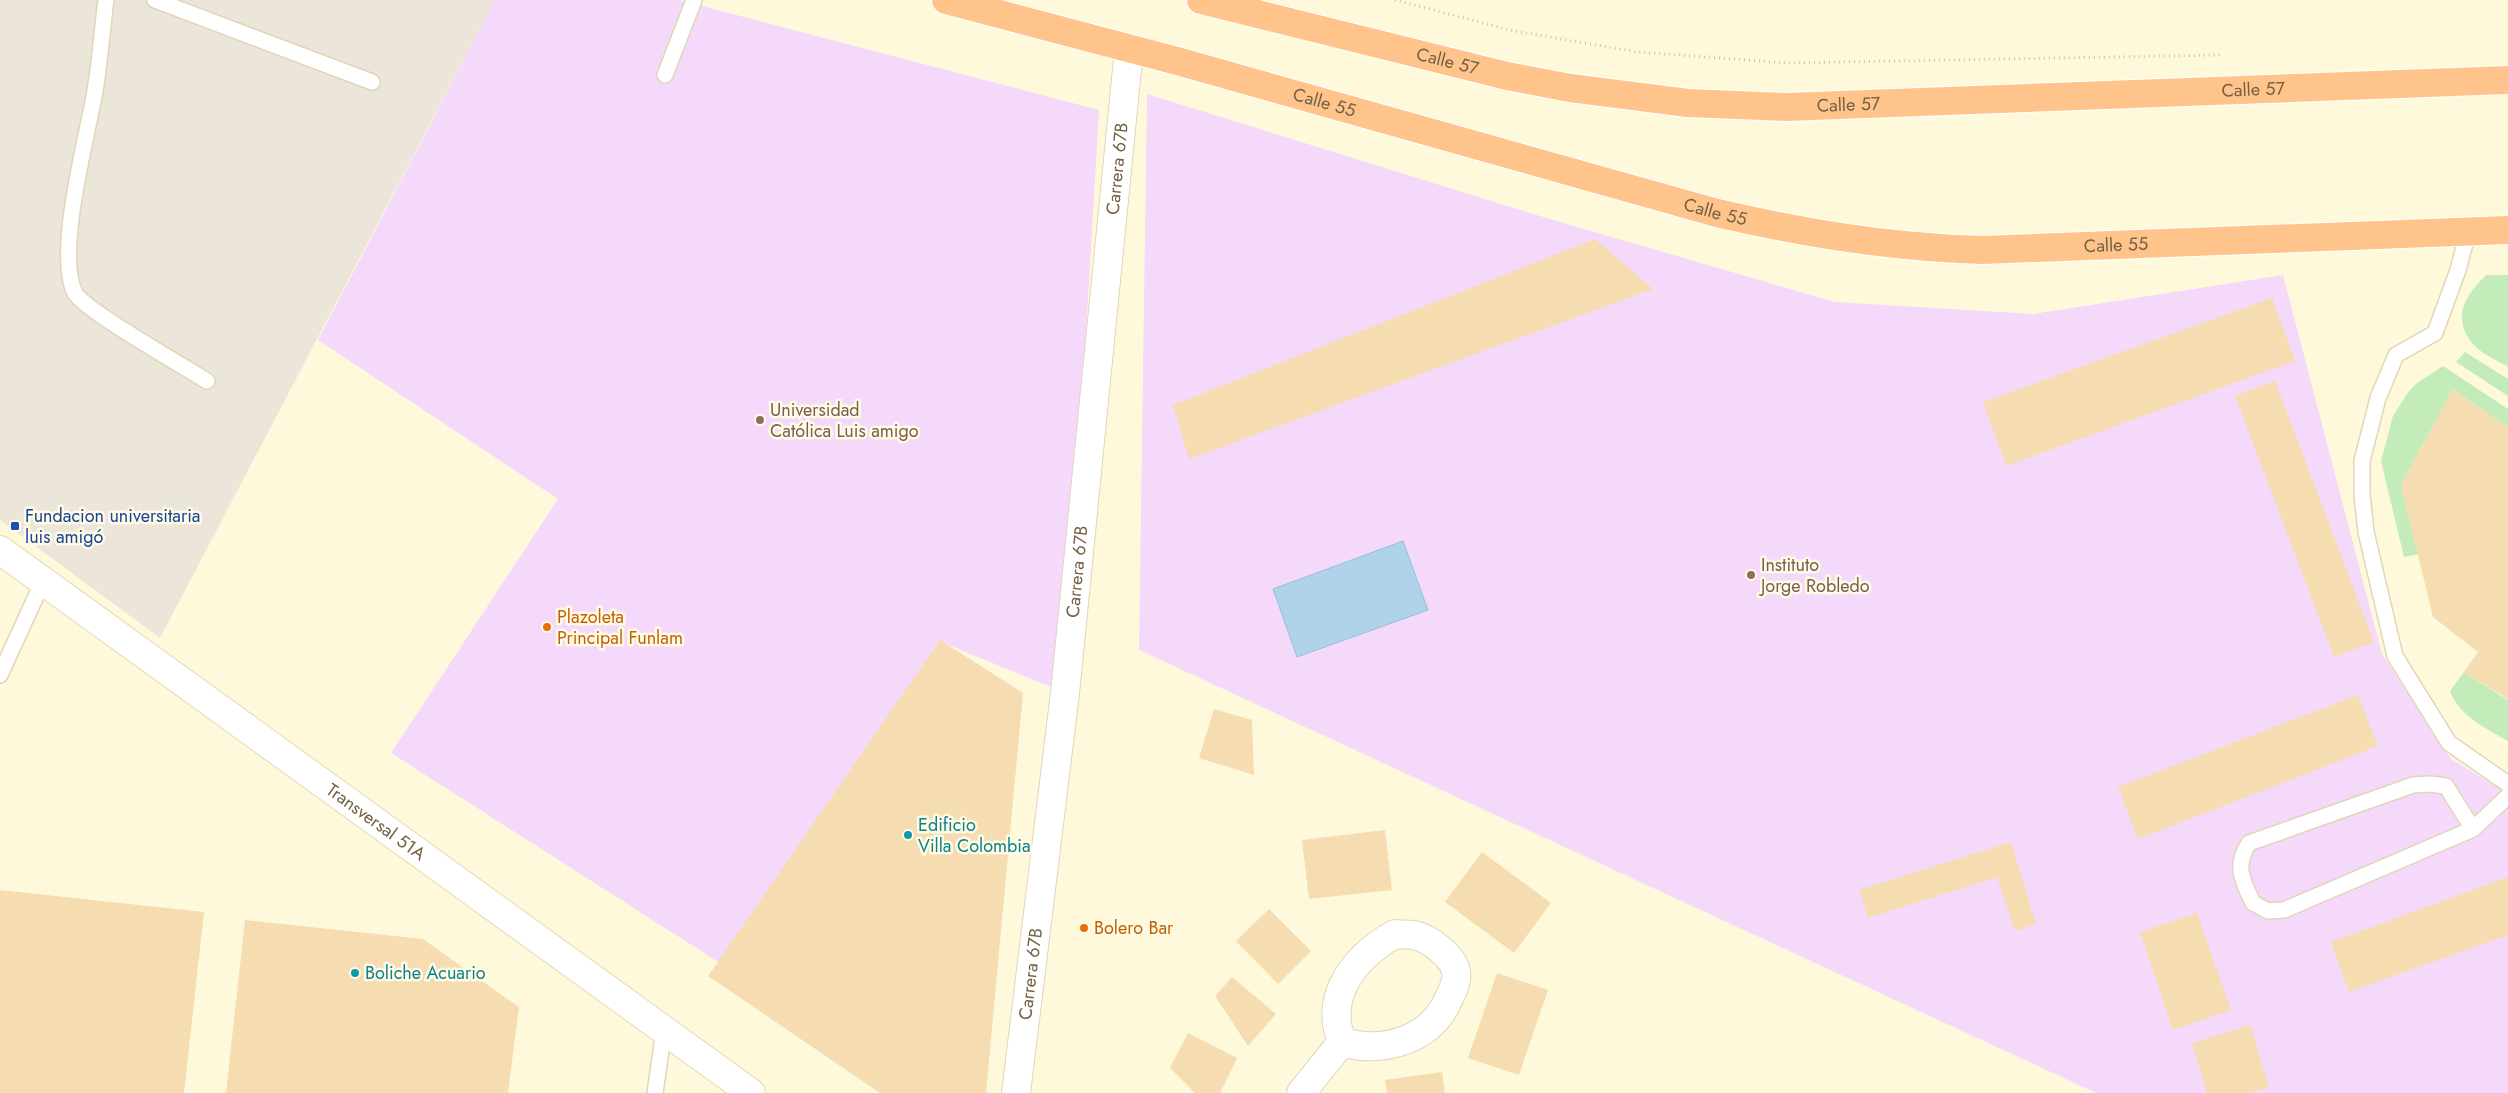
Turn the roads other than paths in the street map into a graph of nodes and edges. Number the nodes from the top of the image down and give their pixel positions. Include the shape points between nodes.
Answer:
1 (106, 0) edge
2 (155, 0) edge
3 (694, 0) edge
4 (946, 0) edge
5 (1201, 0) edge
6 (1129, 49) junction
7 (665, 75) dead end
8 (2508, 80) edge
9 (372, 82) dead end
10 (2508, 230) edge
11 (2468, 232) junction
12 (207, 381) dead end
13 (0, 550) edge
14 (43, 581) junction
15 (0, 675) edge
16 (2508, 784) edge
17 (2508, 796) edge
18 (2473, 829) junction
19 (664, 1030) junction
20 (1342, 1042) junction
21 (655, 1093) edge
22 (751, 1093) edge
23 (1016, 1093) edge
24 (1302, 1093) edge

1 - 12 lane via 95,89 68,241 67,269 75,294 95,311
2 - 9 lane
3 - 7 lane
4 - 6 highway, Calle 55
5 - 8 highway, Calle 57 via 1507,76 1634,98 1722,105 1796,106
6 - 11 highway, Calle 55 via 1718,213 1851,240 1983,250
6 - 23 street, Carrera 67B via 1066,693
10 - 11 highway, Calle 55
11 - 16 lane via 2458,270 2434,333 2396,355 2378,398 2362,461 2366,532 2395,656 2449,743
13 - 14 street, Transversal 51A
14 - 15 lane
14 - 19 street, Transversal 51A
17 - 18 lane
18 - 18 lane via 2446,786 2413,785 2249,842 2242,854 2240,875 2253,903 2268,911 2284,910
19 - 21 lane
19 - 22 street, Transversal 51A
20 - 20 street via 1356,1046 1404,1042 1432,1024 1444,1011 1453,989 1456,972 1449,960 1436,946 1415,935 1395,934 1374,946 1352,970 1339,995 1336,1013
20 - 24 street

